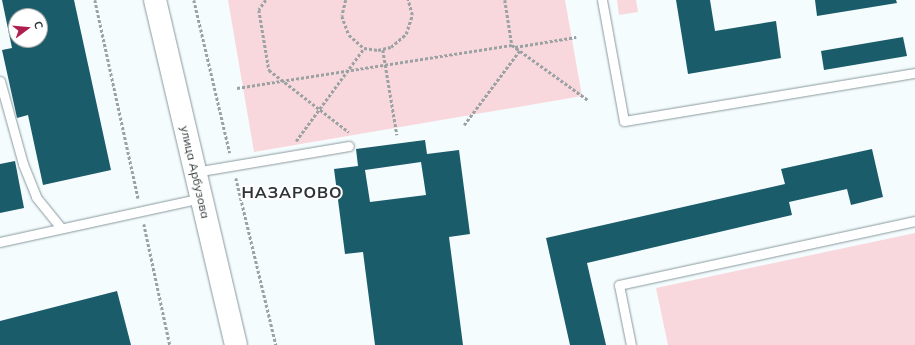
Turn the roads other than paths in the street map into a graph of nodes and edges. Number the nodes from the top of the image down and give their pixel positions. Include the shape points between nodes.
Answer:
1 (155, 0) edge
2 (602, 0) edge
3 (915, 73) edge
4 (0, 81) edge
5 (350, 146) dead end
6 (195, 172) junction
7 (201, 198) junction
8 (915, 221) edge
9 (61, 228) junction
10 (0, 242) edge
11 (236, 345) edge
12 (631, 345) edge

1 - 6 street, улица Арбузова
2 - 3 lane via 624,121
4 - 9 lane via 16,142 36,197
5 - 6 lane
6 - 7 street, улица Арбузова
7 - 9 lane
7 - 11 street, улица Арбузова
8 - 12 lane via 619,285
9 - 10 lane

